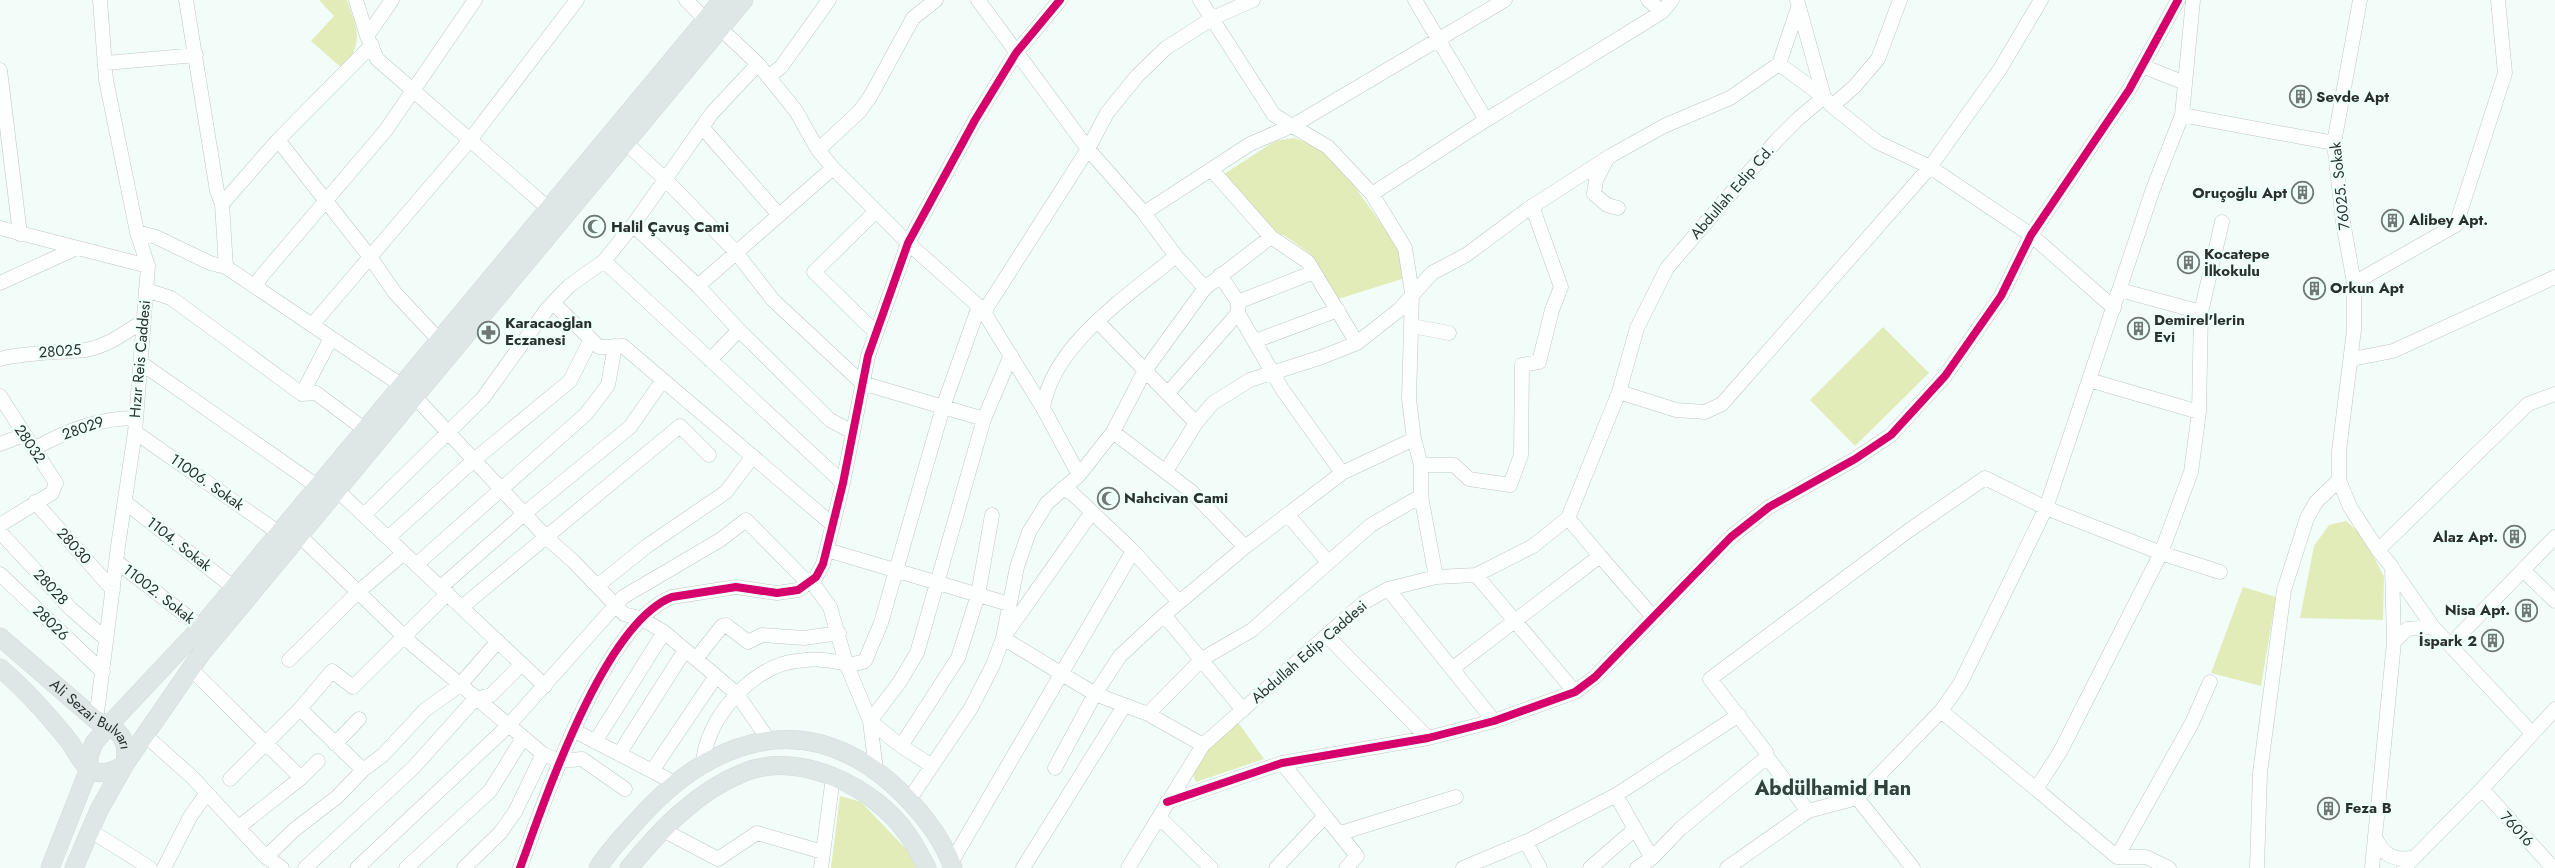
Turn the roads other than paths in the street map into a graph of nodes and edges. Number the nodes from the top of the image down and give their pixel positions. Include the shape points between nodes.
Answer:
1 (100, 0) edge
2 (186, 0) edge
3 (356, 0) edge
4 (392, 0) edge
5 (475, 0) edge
6 (577, 0) edge
7 (686, 0) edge
8 (744, 0) edge
9 (829, 0) edge
10 (936, 0) edge
11 (978, 0) edge
12 (1060, 0) edge
13 (1200, 0) edge
14 (1253, 0) edge
15 (1415, 0) edge
16 (1504, 0) edge
17 (1648, 0) edge
18 (1672, 0) edge
19 (1900, 0) edge
20 (1911, 0) edge
21 (2041, 0) edge
22 (2178, 0) edge
23 (2193, 0) edge
24 (2360, 0) edge
25 (2498, 0) edge
26 (1798, 4) edge
27 (715, 11) edge
28 (1662, 12) junction
29 (1213, 18) junction
30 (1890, 27) junction
31 (1438, 40) junction
32 (369, 41) junction
33 (1016, 53) junction
34 (196, 55) junction
35 (106, 63) junction
36 (758, 64) junction
37 (1779, 64) junction
38 (2142, 66) junction
39 (0, 70) edge
40 (768, 77) junction
41 (2185, 83) junction
42 (414, 91) junction
43 (1828, 102) junction
44 (2182, 115) junction
45 (1486, 120) junction
46 (1294, 126) junction
47 (702, 127) junction
48 (278, 140) junction
49 (470, 140) junction
50 (626, 143) junction
51 (2334, 143) junction
52 (1088, 149) junction
53 (818, 150) junction
54 (1607, 158) junction
55 (1930, 167) junction
56 (833, 168) junction
57 (1211, 170) junction
58 (665, 179) junction
59 (1372, 194) junction
60 (324, 200) junction
61 (222, 204) junction
62 (1532, 206) junction
63 (548, 208) junction
64 (1618, 208) dead end
65 (876, 211) junction
66 (1144, 213) junction
67 (778, 214) junction
68 (2222, 222) dead end
69 (633, 224) junction
70 (0, 228) edge
71 (137, 232) junction
72 (20, 234) junction
73 (2031, 235) junction
74 (1271, 237) junction
75 (908, 243) junction
76 (77, 248) junction
77 (735, 252) junction
78 (1176, 256) junction
79 (370, 257) junction
80 (604, 261) junction
81 (148, 266) junction
82 (226, 267) junction
83 (1314, 272) junction
84 (1220, 275) junction
85 (2555, 276) edge
86 (0, 283) edge
87 (2354, 283) junction
88 (698, 286) junction
89 (256, 287) junction
90 (1205, 288) junction
91 (146, 290) junction
92 (2120, 290) junction
93 (1412, 293) junction
94 (553, 303) junction
95 (1238, 308) junction
96 (2114, 308) junction
97 (982, 310) junction
98 (1338, 310) junction
99 (2201, 312) junction
100 (143, 321) junction
101 (1098, 322) junction
102 (312, 325) junction
103 (1412, 326) junction
104 (739, 330) junction
105 (876, 333) junction
106 (1449, 333) dead end
107 (332, 338) junction
108 (591, 339) junction
109 (439, 340) junction
110 (1255, 341) junction
111 (1357, 343) junction
112 (615, 346) junction
113 (1011, 355) junction
114 (0, 359) edge
115 (710, 360) junction
116 (2352, 360) junction
117 (142, 363) junction
118 (1144, 372) junction
119 (1273, 373) junction
120 (663, 380) junction
121 (2089, 380) junction
122 (862, 383) junction
123 (401, 385) junction
124 (1619, 392) junction
125 (1168, 393) junction
126 (302, 394) junction
127 (2555, 394) edge
128 (0, 396) edge
129 (415, 397) junction
130 (944, 407) junction
131 (1043, 408) junction
132 (2199, 412) junction
133 (984, 419) junction
134 (1196, 423) junction
135 (135, 425) junction
136 (364, 429) junction
137 (853, 432) junction
138 (1113, 432) junction
139 (449, 433) junction
140 (24, 435) junction
141 (1414, 439) junction
142 (0, 444) edge
143 (34, 449) junction
144 (709, 455) dead end
145 (753, 456) junction
146 (474, 460) junction
147 (1421, 465) junction
148 (1166, 471) junction
149 (1342, 473) junction
150 (1079, 476) junction
151 (2340, 480) junction
152 (843, 483) junction
153 (317, 486) junction
154 (1062, 489) junction
155 (502, 490) junction
156 (338, 491) junction
157 (1421, 496) junction
158 (35, 502) junction
159 (125, 502) junction
160 (2046, 508) junction
161 (1092, 512) junction
162 (525, 513) junction
163 (364, 515) junction
164 (992, 515) dead end
165 (1288, 516) junction
166 (1568, 518) junction
167 (0, 525) edge
168 (833, 525) junction
169 (0, 532) edge
170 (279, 532) junction
171 (300, 536) junction
172 (389, 537) junction
173 (2555, 537) edge
174 (547, 538) junction
175 (1245, 547) junction
176 (827, 550) junction
177 (2378, 550) junction
178 (1133, 551) junction
179 (404, 553) junction
180 (2161, 553) junction
181 (1600, 556) junction
182 (116, 562) junction
183 (1328, 562) junction
184 (417, 564) junction
185 (2392, 567) junction
186 (896, 570) junction
187 (2523, 570) junction
188 (2220, 572) dead end
189 (0, 574) edge
190 (1476, 575) junction
191 (1436, 577) junction
192 (809, 582) junction
193 (938, 583) junction
194 (597, 586) junction
195 (233, 587) junction
196 (113, 590) junction
197 (445, 590) junction
198 (1388, 590) junction
199 (358, 592) junction
200 (978, 595) junction
201 (2555, 601) edge
202 (1179, 602) junction
203 (1009, 604) junction
204 (463, 606) junction
205 (616, 606) junction
206 (1164, 614) junction
207 (1653, 617) junction
208 (642, 619) junction
209 (1515, 622) junction
210 (200, 627) junction
211 (2433, 628) junction
212 (664, 632) junction
213 (839, 633) junction
214 (404, 636) junction
215 (1327, 636) junction
216 (0, 637) edge
217 (1003, 638) junction
218 (106, 639) junction
219 (498, 641) junction
220 (2394, 642) junction
221 (2450, 645) junction
222 (685, 650) junction
223 (696, 659) junction
224 (1202, 659) junction
225 (289, 660) dead end
226 (846, 663) junction
227 (522, 664) junction
228 (0, 668) edge
229 (1453, 668) junction
230 (191, 669) junction
231 (103, 672) junction
232 (1061, 674) junction
233 (716, 676) junction
234 (2210, 682) dead end
235 (460, 685) junction
236 (545, 686) junction
237 (1575, 692) junction
238 (737, 694) junction
239 (1095, 694) junction
240 (475, 699) junction
241 (1124, 706) junction
242 (300, 709) junction
243 (2555, 709) edge
244 (1243, 710) junction
245 (1941, 711) junction
246 (1148, 714) junction
247 (1740, 715) junction
248 (359, 719) dead end
249 (870, 721) junction
250 (1494, 721) junction
251 (103, 722) junction
252 (508, 726) junction
253 (575, 731) junction
254 (2532, 733) junction
255 (146, 736) junction
256 (523, 738) junction
257 (1428, 738) junction
258 (768, 739) junction
259 (265, 742) junction
260 (595, 742) junction
261 (335, 744) junction
262 (1203, 745) junction
263 (901, 746) junction
264 (543, 754) junction
265 (619, 754) junction
266 (1767, 757) junction
267 (559, 760) junction
268 (318, 761) dead end
269 (1282, 763) junction
270 (125, 764) junction
271 (703, 765) junction
272 (932, 766) junction
273 (1055, 768) dead end
274 (89, 769) junction
275 (363, 770) junction
276 (876, 770) junction
277 (652, 772) junction
278 (833, 777) junction
279 (301, 778) junction
280 (230, 779) dead end
281 (674, 783) junction
282 (625, 789) dead end
283 (2036, 789) junction
284 (2482, 789) junction
285 (206, 794) junction
286 (1616, 795) junction
287 (1456, 796) dead end
288 (1857, 798) junction
289 (909, 800) junction
290 (1167, 802) junction
291 (1808, 811) junction
292 (1159, 816) junction
293 (1325, 816) junction
294 (240, 826) junction
295 (1635, 829) junction
296 (663, 830) junction
297 (91, 831) junction
298 (1341, 833) junction
299 (2375, 836) junction
300 (1526, 842) junction
301 (823, 852) junction
302 (2415, 856) junction
303 (266, 857) junction
304 (2117, 857) junction
305 (1652, 858) junction
306 (2142, 863) edge
307 (952, 865) edge
308 (2547, 866) edge
309 (50, 868) edge
310 (74, 868) edge
311 (150, 868) edge
312 (164, 868) edge
313 (282, 868) edge
314 (304, 868) edge
315 (357, 868) edge
316 (406, 868) edge
317 (464, 868) edge
318 (520, 868) edge
319 (598, 868) edge
320 (629, 868) edge
321 (822, 868) edge
322 (927, 868) edge
323 (1023, 868) edge
324 (1128, 868) edge
325 (1211, 868) edge
326 (1276, 868) edge
327 (1346, 868) edge
328 (1463, 868) edge
329 (1540, 868) edge
330 (1590, 868) edge
331 (1638, 868) edge
332 (1727, 868) edge
333 (1913, 868) edge
334 (2169, 868) edge
335 (2257, 868) edge
336 (2372, 868) edge
337 (2404, 868) edge

1 - 35 street, Hızır Reis Caddesi
2 - 34 street
3 - 32 street
4 - 32 street
5 - 42 street
6 - 49 street
7 - 27 street
8 - 27 main road
9 - 40 street via 781,67
10 - 53 street via 913,18 859,112
11 - 33 street
12 - 33 street
13 - 29 street
14 - 29 street
15 - 31 street
16 - 31 street
17 - 28 street
18 - 28 street
19 - 30 street, Abdullah Edip Cd.
20 - 30 street
21 - 55 street via 2000,69
22 - 38 street
23 - 41 street
24 - 51 street, 76025. Sokak
25 - 87 street via 2505,73 2456,224
26 - 37 street
26 - 43 street
27 - 36 street
27 - 50 main road
27 - 63 main road
28 - 45 street
29 - 46 street via 1274,115
29 - 52 street via 1166,48 1137,76 1107,113
30 - 43 street, Abdullah Edip Cd. via 1878,59 1854,87
31 - 45 street
31 - 46 street
32 - 42 street via 377,59
32 - 48 street
33 - 52 street
33 - 75 street via 970,128
34 - 35 street
34 - 61 street via 217,192
35 - 71 street, Hızır Reis Caddesi via 106,80
36 - 40 street
36 - 47 street
37 - 43 street
37 - 54 street via 1730,98 1664,126
38 - 41 street
38 - 73 street
39 - 72 street
40 - 53 street via 796,111
41 - 44 street
42 - 49 street
42 - 60 street via 386,130
43 - 55 street via 1877,142
43 - 124 street, Abdullah Edip Cd. via 1799,118 1776,141 1667,268 1637,328
44 - 51 street
44 - 92 street via 2153,188
45 - 59 street
46 - 57 street via 1250,144
46 - 59 street via 1328,147
47 - 58 street
47 - 67 street
48 - 60 street
48 - 61 street
49 - 63 street
49 - 79 street
50 - 58 street
50 - 129 main road
51 - 87 street, 76025. Sokak
52 - 66 street
52 - 97 street via 987,307
53 - 56 street
54 - 62 street
54 - 64 street via 1596,180 1594,194
55 - 73 street
55 - 124 street via 1722,404 1705,412 1676,410
56 - 65 street
56 - 67 street
57 - 66 street
57 - 74 street
58 - 69 street
58 - 77 street
59 - 93 street via 1405,248
60 - 79 street
60 - 89 street
61 - 82 street
62 - 93 street via 1466,255 1432,273
62 - 147 street via 1561,287 1540,362 1522,365 1521,454 1510,485 1469,479 1454,465
63 - 109 main road
65 - 75 street
65 - 105 street via 814,272
66 - 78 street
67 - 77 street
68 - 99 street
69 - 80 street
69 - 88 street
70 - 72 street
71 - 81 street, Hızır Reis Caddesi
71 - 82 street
72 - 76 street
73 - 96 street
73 - 207 street via 2002,296 1971,342 1891,435 1769,507 1731,537
74 - 83 street via 1308,262
74 - 84 street
75 - 97 street
75 - 105 street
76 - 81 street
76 - 86 street
77 - 88 street
77 - 122 street via 774,300
78 - 90 street
78 - 101 street
79 - 102 street
79 - 109 street via 395,293
80 - 94 street via 569,286
80 - 115 street
81 - 91 street, Hızır Reis Caddesi
82 - 89 street
83 - 95 street
83 - 98 street
84 - 90 street
84 - 95 street
85 - 116 street via 2393,350
87 - 116 street, 76025. Sokak
88 - 104 street
89 - 102 street
90 - 118 street
91 - 100 street, Hızır Reis Caddesi
91 - 126 street via 171,298
92 - 96 street
92 - 99 street
93 - 103 street
93 - 111 street via 1399,310
94 - 108 street
94 - 139 street via 483,398
95 - 110 street
95 - 125 street
96 - 121 street
97 - 113 street
97 - 130 street
98 - 110 street
98 - 111 street
99 - 132 street
100 - 114 street, 28025 via 115,340 86,350 21,354
100 - 117 street, Hızır Reis Caddesi
101 - 118 street
101 - 131 street via 1064,357
102 - 107 street
103 - 106 street
103 - 141 street via 1409,400
104 - 115 street
104 - 137 street via 830,420
105 - 122 street
107 - 123 street
107 - 126 street
108 - 112 street via 599,347
108 - 146 street via 570,381
109 - 123 main road
110 - 119 street
111 - 119 street
112 - 120 street via 623,346
112 - 155 street via 608,385 586,414
113 - 131 street
113 - 133 street
115 - 152 street
116 - 151 street, 76025. Sokak via 2339,451
117 - 135 street, Hızır Reis Caddesi
117 - 153 street
118 - 125 street
118 - 138 street
119 - 134 street via 1250,380 1213,403
119 - 149 street
120 - 145 street
120 - 162 street via 630,426
121 - 132 street
121 - 160 street
122 - 130 street
122 - 137 street
123 - 136 main road
124 - 166 street, Abdullah Edip Caddesi
125 - 134 street
126 - 136 street via 316,393
127 - 177 street via 2528,404
128 - 140 street, 28032
129 - 139 street
129 - 156 main road
130 - 133 street
130 - 186 street
131 - 150 street
132 - 180 street via 2191,472
133 - 193 street
134 - 148 street
135 - 143 street, 28029 via 100,420
135 - 159 street, Hızır Reis Caddesi
135 - 170 street, 11006. Sokak
136 - 153 main road
137 - 152 street
138 - 148 street
138 - 150 street
139 - 146 street
139 - 163 street
140 - 142 street
140 - 143 street, 28032
141 - 147 street
141 - 149 street
143 - 158 street, 28032 via 56,483 52,493
144 - 174 street via 680,426
145 - 168 street
145 - 194 street via 726,492 647,546
146 - 155 street
146 - 172 street
147 - 157 street
148 - 175 street via 1192,492
149 - 165 street
150 - 154 street
151 - 177 street, 76025. Sokak via 2350,507
151 - 335 street via 2316,502 2307,518 2284,590 2260,773
152 - 168 street
153 - 170 main road
154 - 161 street via 1072,493
154 - 203 street via 1047,503 1029,532
155 - 162 street
155 - 184 street
156 - 163 street
156 - 171 main road
157 - 183 street via 1371,525
157 - 191 street
158 - 167 street
158 - 196 street, 28030
159 - 182 street, Hızır Reis Caddesi
159 - 195 street, 1104. Sokak
160 - 180 street
160 - 245 street via 1960,684
160 - 247 street via 1985,478 1908,531 1710,679
161 - 178 street
161 - 217 street
162 - 174 street
162 - 197 street
163 - 172 street
164 - 200 street
165 - 175 street
165 - 183 street
166 - 181 street
166 - 190 street, Abdullah Edip Caddesi via 1533,546
168 - 176 street
169 - 218 street, 28028 via 71,608
170 - 195 main road
171 - 199 street
171 - 230 main road
172 - 179 street
173 - 187 street
174 - 194 street
174 - 204 street
175 - 202 street
176 - 186 street
176 - 192 street via 823,564
177 - 185 street, 76025. Sokak
178 - 202 street
178 - 232 street
179 - 184 street
179 - 199 street
180 - 188 street
180 - 283 street via 2060,752
181 - 207 street
181 - 209 street
182 - 196 street, Hızır Reis Caddesi
182 - 210 street, 11002. Sokak
183 - 224 street via 1252,630
184 - 197 street
185 - 211 street, 76025. Sokak
185 - 220 street
186 - 193 street
186 - 226 street via 881,623 864,661 856,665
187 - 201 street
187 - 221 street
189 - 231 street, 28026
190 - 191 street, Abdullah Edip Caddesi
190 - 209 street
191 - 198 street, Abdullah Edip Caddesi
192 - 205 street via 746,520 720,540 623,598
192 - 208 street via 798,590 777,593 736,587 672,596 662,600
192 - 213 street via 830,607
193 - 200 street
193 - 249 street via 917,653
194 - 205 street
195 - 210 main road
196 - 218 street, Hızır Reis Caddesi
197 - 204 street
197 - 214 street
198 - 215 street, Abdullah Edip Caddesi via 1363,603
198 - 229 street
199 - 214 street
199 - 225 street
200 - 203 street
200 - 263 street via 958,658
202 - 206 street
203 - 217 street
204 - 219 street
205 - 208 street via 624,614
205 - 236 street
206 - 224 street
206 - 239 street via 1120,656
207 - 237 street via 1595,677
208 - 212 street
208 - 253 street via 618,645
209 - 229 street
209 - 237 street
210 - 251 main road
211 - 220 street via 2407,629
211 - 221 street, 76025. Sokak
212 - 222 street
212 - 260 street
213 - 223 street via 804,638 762,635 748,642 726,625
213 - 226 street
214 - 235 street
214 - 242 street via 353,687 332,671
215 - 244 street, Abdullah Edip Caddesi
215 - 257 street
216 - 251 main road, Ali Sezai Bulvarı
217 - 232 street
217 - 272 street via 971,708
218 - 231 street, Hızır Reis Caddesi
219 - 227 street
219 - 235 street
220 - 299 street
221 - 254 street, 76025. Sokak
222 - 223 street
222 - 265 street
223 - 233 street
224 - 244 street
224 - 246 street
226 - 238 street via 822,659 777,665 750,681
226 - 249 street
227 - 236 street
227 - 240 street via 491,695
228 - 274 main road, Ali Sezai Bulvarı via 18,682
229 - 250 street
230 - 255 main road
230 - 259 street
231 - 251 street, Hızır Reis Caddesi
232 - 239 street
232 - 307 street
233 - 238 street
233 - 277 street
234 - 304 street via 2192,723
235 - 240 street
235 - 275 street via 425,710 383,755
236 - 252 street
237 - 250 street
238 - 258 street
238 - 271 street via 703,752
239 - 241 street
239 - 273 street
240 - 252 street
240 - 314 street via 413,768
241 - 246 street
241 - 323 street
242 - 259 street
242 - 261 street
243 - 254 street
244 - 262 street, Abdullah Edip Caddesi
245 - 283 street
245 - 288 street
246 - 262 street
247 - 266 street
247 - 286 street
248 - 261 street
249 - 263 street
249 - 276 street
250 - 257 street
251 - 270 main road, Ali Sezai Bulvarı via 120,734 127,749
251 - 274 main road via 90,756
252 - 256 street
252 - 315 street
253 - 260 street
253 - 267 street
254 - 284 street
255 - 270 main road
255 - 285 street
256 - 264 street
256 - 316 street via 490,792
257 - 269 street
258 - 271 main road via 738,746
258 - 276 main road via 801,740 839,750
259 - 279 street
259 - 280 street
260 - 265 street
261 - 275 street
262 - 290 street, Abdullah Edip Caddesi
263 - 272 street
264 - 267 street
264 - 317 street via 515,812 500,834
265 - 277 street
266 - 291 street
266 - 305 street via 1681,828
267 - 282 street via 582,759
267 - 318 street
268 - 279 street
269 - 290 street
269 - 293 street
270 - 274 main road, Ali Sezai Bulvarı via 104,773
270 - 297 main road
271 - 281 main road
272 - 289 street
274 - 309 main road
275 - 303 street via 337,797 294,830
276 - 289 main road
277 - 281 street
278 - 296 main road via 808,768 773,765 746,772 717,786 683,810
278 - 301 street
278 - 322 main road via 875,801 907,834
279 - 294 street
281 - 319 main road via 650,805
283 - 304 street
284 - 302 street
284 - 308 street, 76016
285 - 294 street
285 - 312 street via 190,817
286 - 295 street
286 - 300 street
287 - 298 street
288 - 291 street
288 - 333 street
289 - 307 main road via 934,833
290 - 292 street, Abdullah Edip Caddesi
291 - 332 street
292 - 324 street, Abdullah Edip Caddesi
292 - 325 street
293 - 298 street
293 - 326 street
294 - 303 street
295 - 305 street
295 - 330 street
296 - 301 street via 718,860 756,833
296 - 320 main road
297 - 310 main road
297 - 311 street
298 - 327 street via 1357,856
299 - 302 street via 2386,854 2405,860
299 - 336 street
300 - 328 street
300 - 329 street
301 - 321 street
302 - 337 street
303 - 313 street
304 - 306 street
305 - 331 street
306 - 334 street

